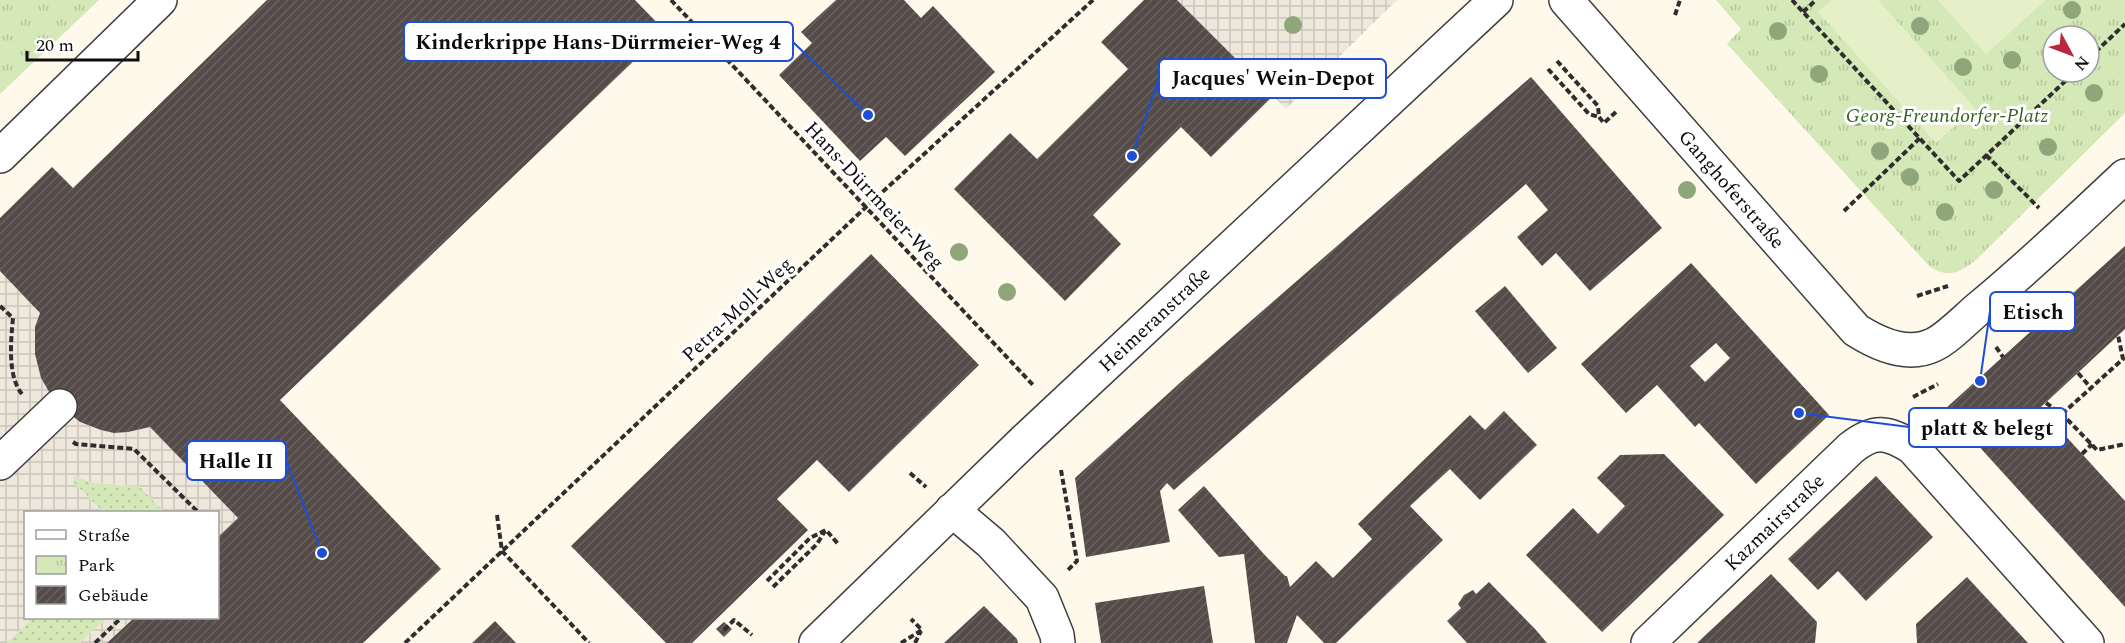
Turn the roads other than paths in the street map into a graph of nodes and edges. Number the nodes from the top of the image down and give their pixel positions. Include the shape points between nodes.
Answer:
1 (160, 0) edge
2 (1496, 0) edge
3 (1566, 0) edge
4 (0, 156) edge
5 (2125, 176) edge
6 (60, 406) dead end
7 (0, 463) edge
8 (952, 510) junction
9 (816, 643) edge
10 (1058, 643) edge
11 (1648, 643) edge
12 (2086, 643) edge

1 - 4 street
2 - 8 street, Heimeranstraße
3 - 5 street, Ganghoferstraße via 1856,330 1874,342 1915,350 1934,345 2022,272
6 - 7 street
8 - 9 street, Heimeranstraße
8 - 10 street via 991,543 1042,598
11 - 12 street, Kazmairstraße via 1865,437 1884,434 1912,447

